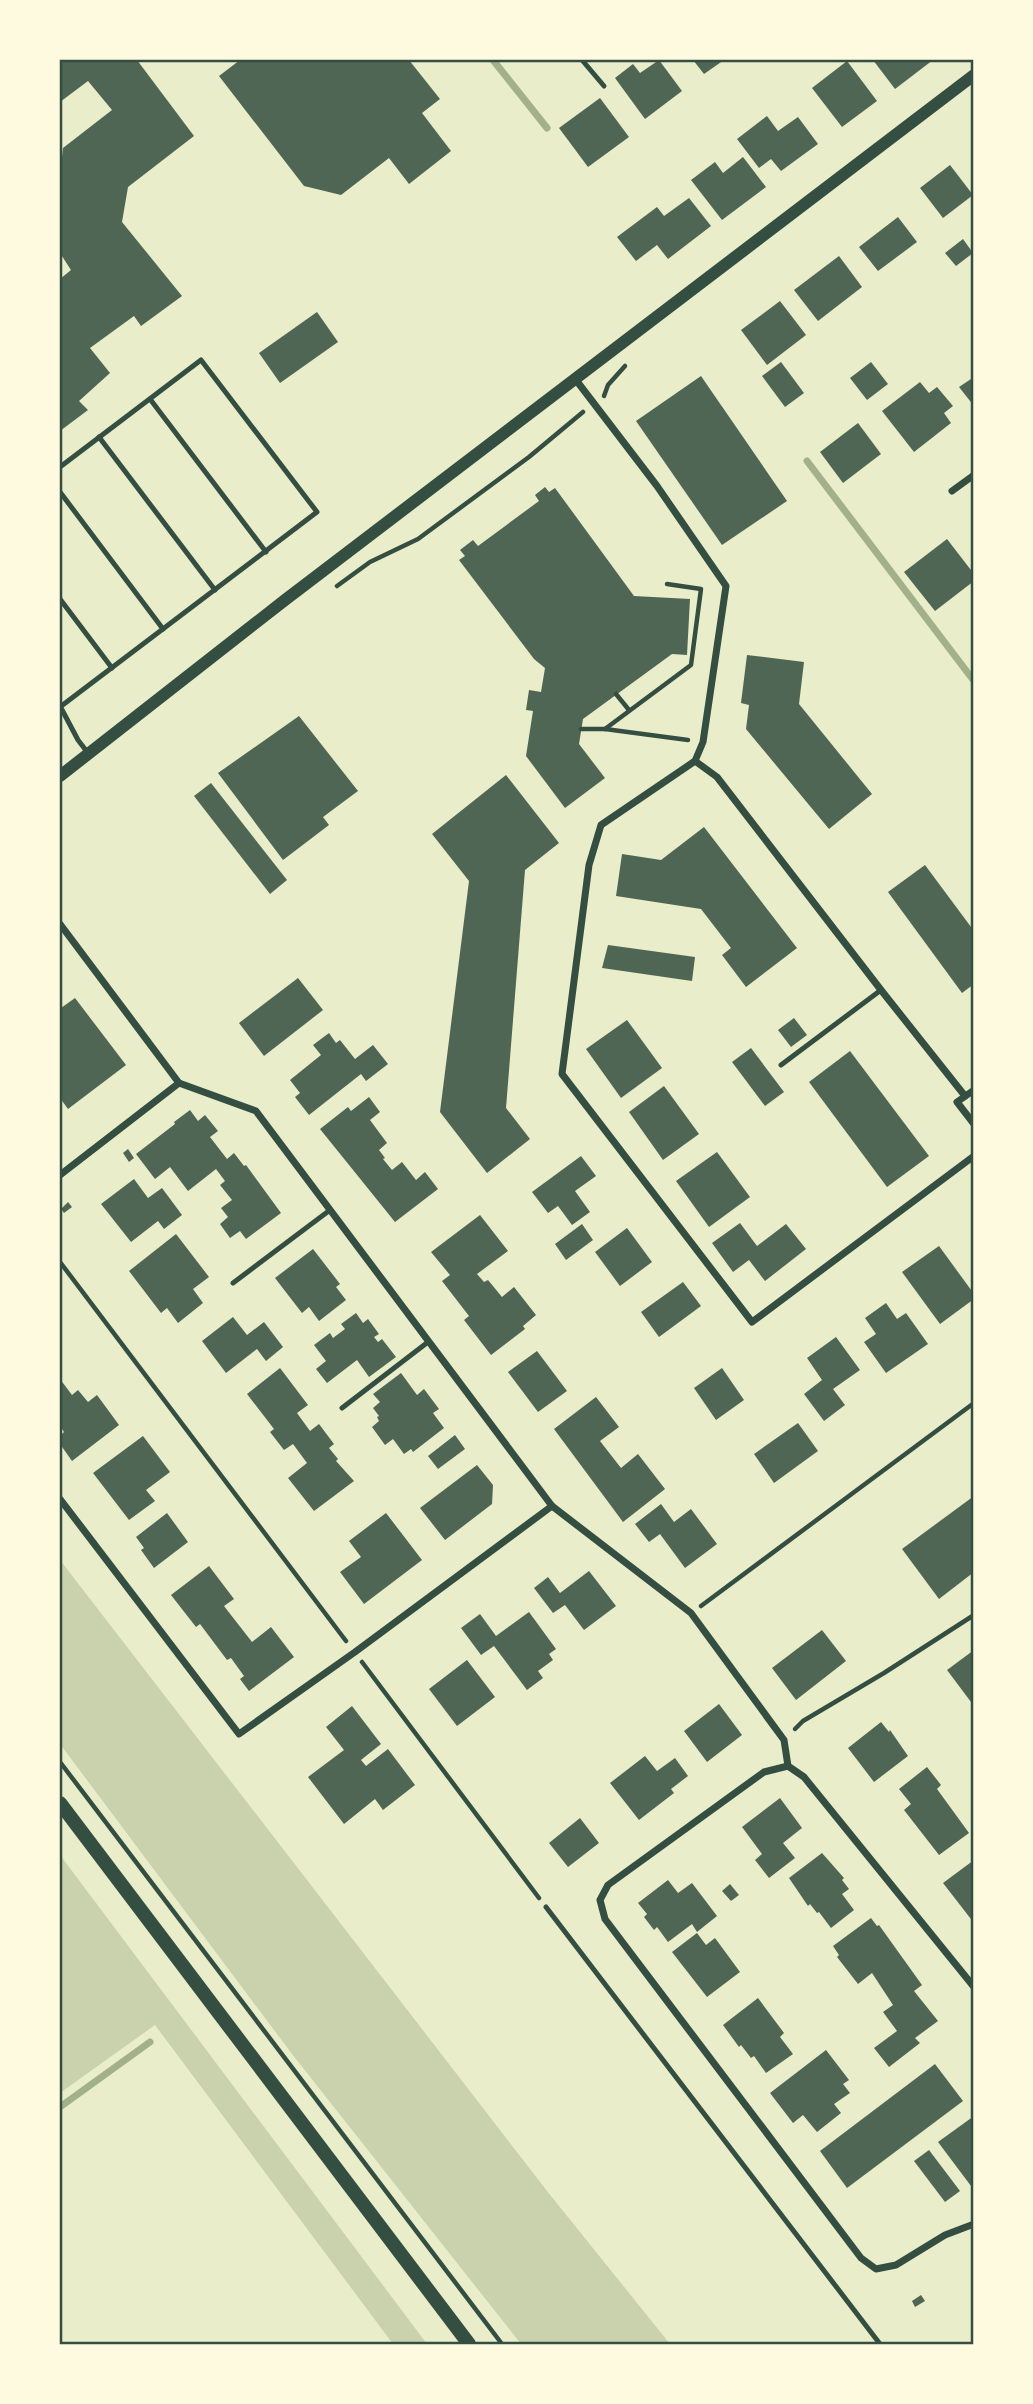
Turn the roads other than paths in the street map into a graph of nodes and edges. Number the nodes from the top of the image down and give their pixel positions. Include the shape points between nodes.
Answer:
1 (582, 60) edge
2 (974, 75) edge
3 (604, 86) dead end
4 (576, 380) junction
5 (150, 399) junction
6 (99, 437) junction
7 (60, 467) edge
8 (974, 475) edge
9 (952, 491) dead end
10 (60, 492) edge
11 (266, 552) junction
12 (215, 590) junction
13 (60, 599) edge
14 (163, 629) junction
15 (112, 668) junction
16 (60, 706) edge
17 (88, 754) junction
18 (695, 761) junction
19 (60, 776) edge
20 (60, 924) edge
21 (881, 990) junction
22 (781, 1065) dead end
23 (179, 1083) junction
24 (974, 1090) edge
25 (965, 1096) junction
26 (974, 1124) edge
27 (974, 1156) edge
28 (60, 1175) edge
29 (330, 1210) junction
30 (233, 1283) dead end
31 (428, 1342) junction
32 (342, 1408) dead end
33 (60, 1499) edge
34 (552, 1506) junction
35 (788, 1766) junction
36 (60, 1803) edge
37 (546, 1908) road end
38 (974, 1987) edge
39 (974, 2224) edge
40 (469, 2344) edge
41 (880, 2344) edge

1 - 3 lane
2 - 4 street
4 - 17 street
4 - 18 street via 726,586 703,742
5 - 6 lane
5 - 11 lane
5 - 11 lane via 201,360 317,512
6 - 7 lane
6 - 12 lane
8 - 9 street
10 - 14 lane
11 - 12 lane
12 - 14 lane
13 - 15 lane
14 - 15 lane
15 - 16 lane
16 - 17 lane
17 - 19 street
18 - 21 street via 717,777
18 - 27 street via 601,825 589,865 562,1073 752,1322
20 - 23 street
21 - 22 lane
21 - 25 street
23 - 28 street
23 - 29 street via 256,1111
24 - 25 street
25 - 26 street via 957,1102
29 - 30 lane
29 - 31 street
31 - 32 lane
31 - 34 street
33 - 34 street via 239,1734
34 - 35 street via 691,1613 784,1740
35 - 38 street via 804,1777
35 - 39 street via 764,1772 608,1885 600,1900 605,1919 861,2258 876,2269 896,2265 945,2235
36 - 40 main road
37 - 41 lane

